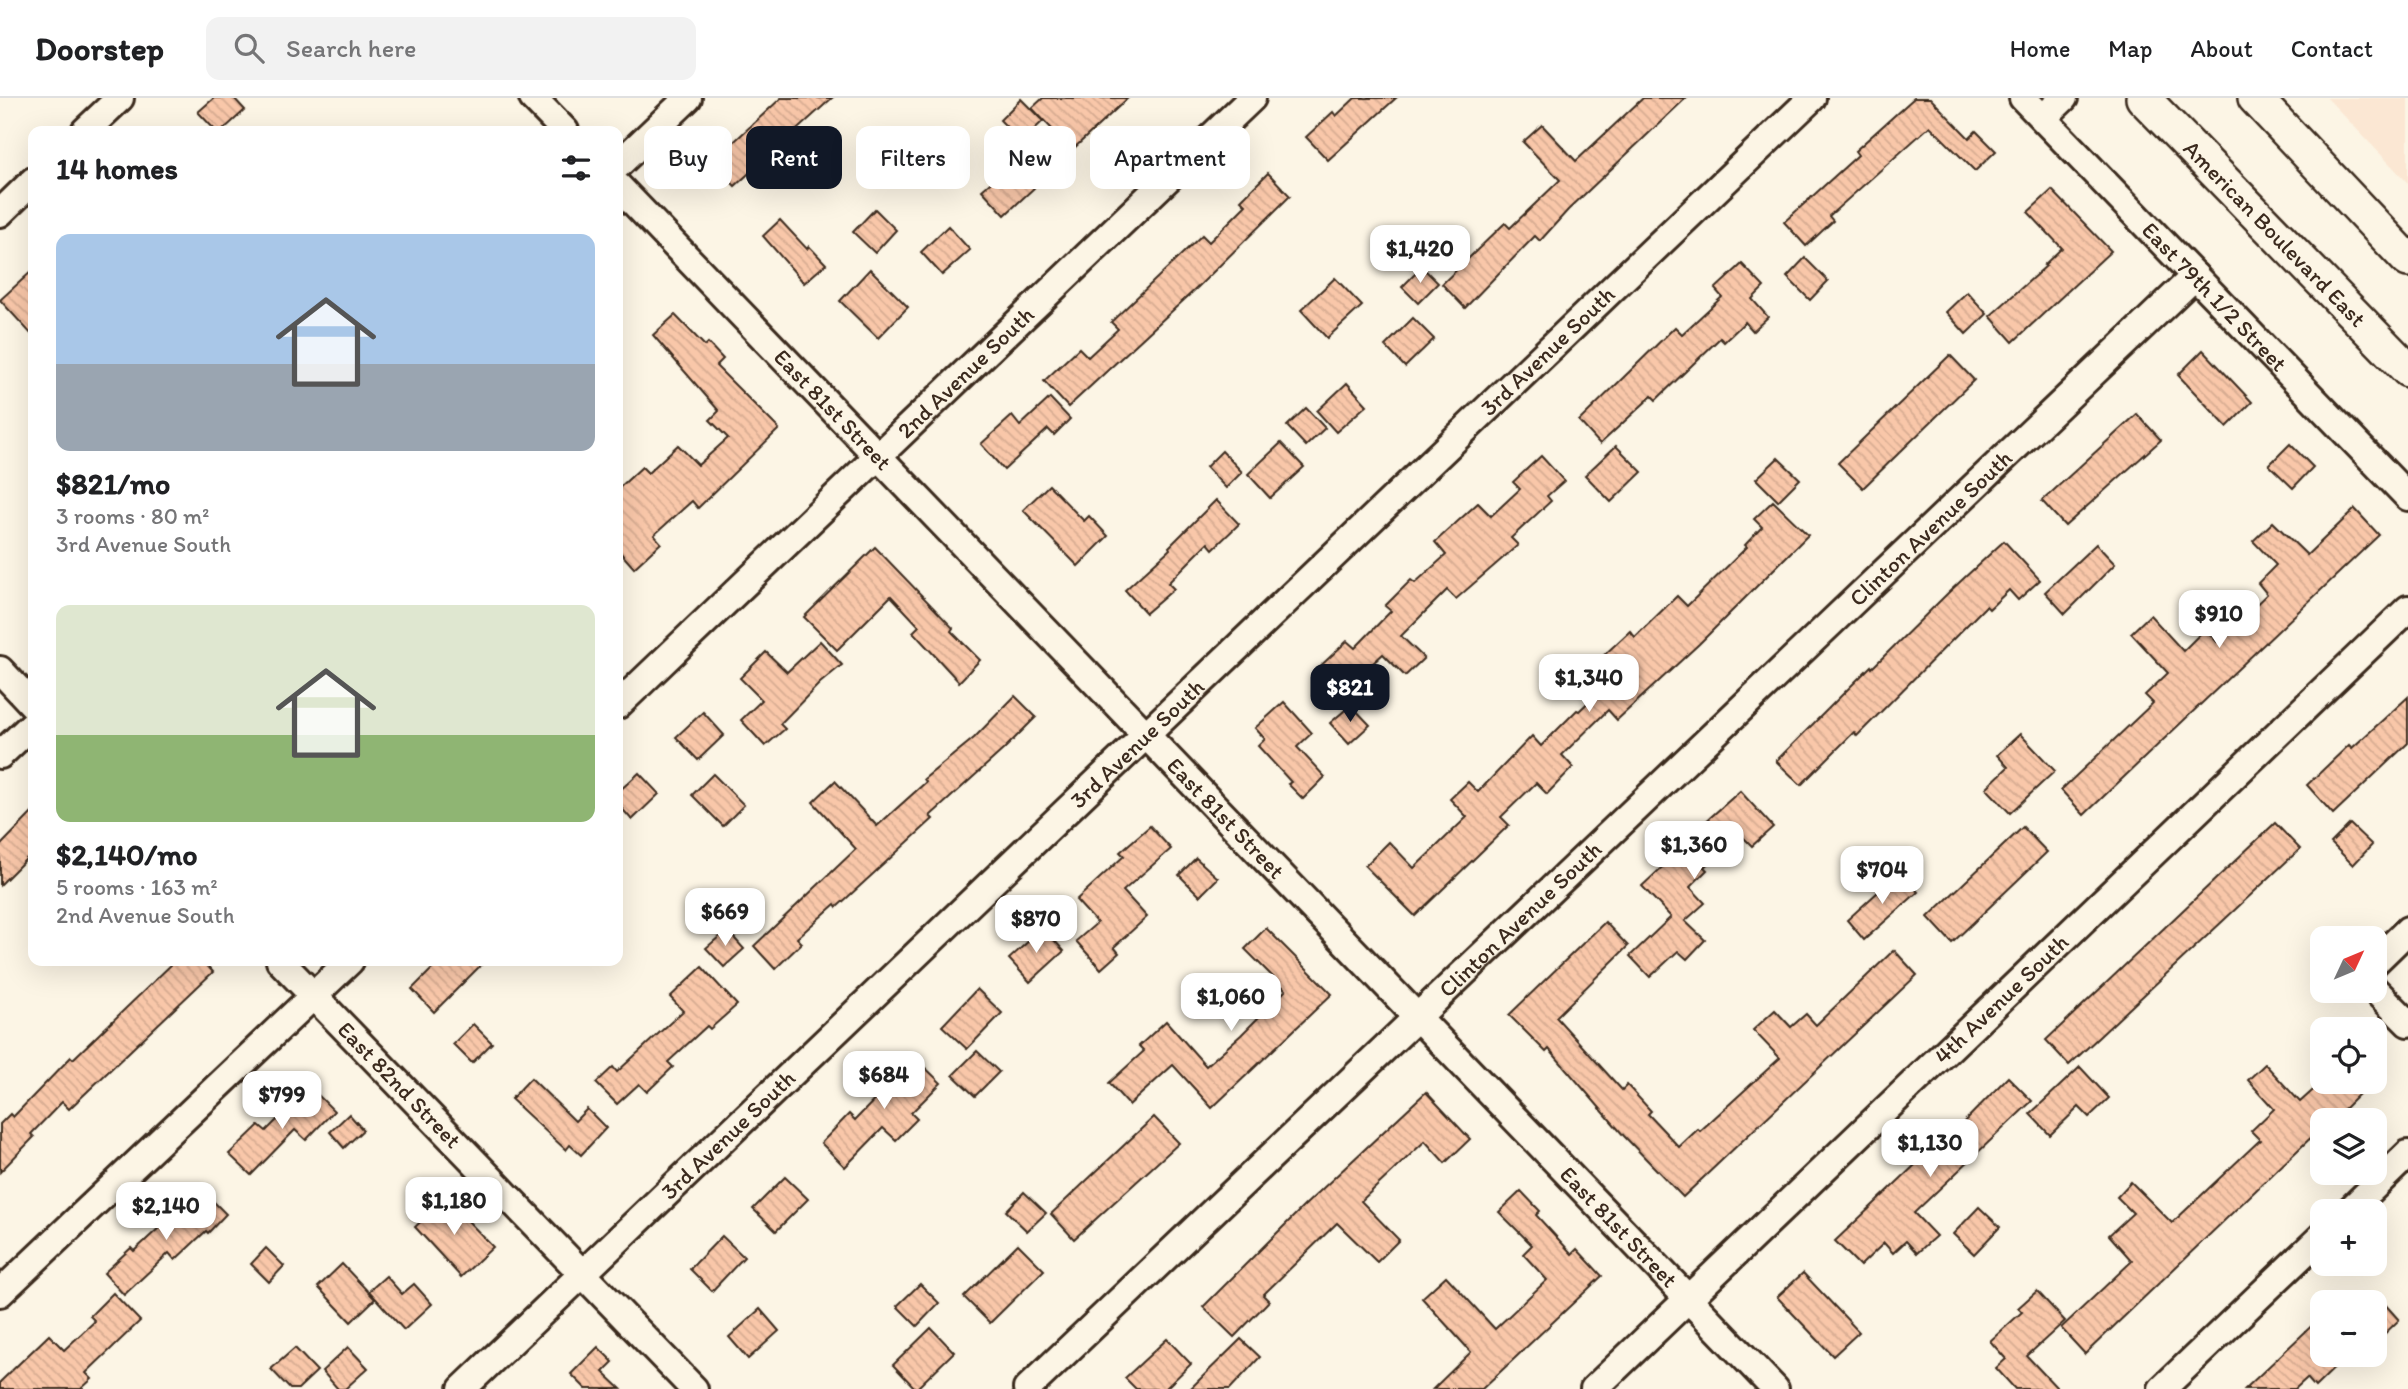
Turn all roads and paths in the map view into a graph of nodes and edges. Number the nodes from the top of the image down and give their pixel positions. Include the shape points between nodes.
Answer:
1 (120, 98) edge
2 (533, 98) edge
3 (688, 98) edge
4 (1252, 98) edge
5 (1812, 98) edge
6 (2023, 98) edge
7 (2063, 98) edge
8 (2143, 98) edge
9 (2255, 98) edge
10 (2043, 118) junction
11 (90, 126) edge
12 (560, 126) edge
13 (623, 160) edge
14 (28, 186) edge
15 (623, 191) edge
16 (0, 213) edge
17 (2408, 260) edge
18 (2195, 276) junction
19 (2408, 370) edge
20 (878, 457) junction
21 (2408, 497) edge
22 (2408, 609) edge
23 (0, 670) edge
24 (28, 700) edge
25 (623, 700) edge
26 (28, 729) edge
27 (1146, 736) junction
28 (0, 755) edge
29 (2408, 930) edge
30 (2387, 950) edge
31 (285, 966) edge
32 (345, 966) edge
33 (313, 995) junction
34 (2387, 1002) edge
35 (1417, 1017) junction
36 (2408, 1023) edge
37 (2408, 1154) edge
38 (2361, 1199) edge
39 (2310, 1247) edge
40 (583, 1274) junction
41 (0, 1293) edge
42 (1688, 1299) junction
43 (462, 1389) edge
44 (694, 1389) edge
45 (1027, 1389) edge
46 (1594, 1389) edge
47 (1775, 1389) edge
48 (2162, 1389) edge

1 - 11 street
2 - 12 street
3 - 13 street
4 - 20 street, 2nd Avenue South
5 - 27 street, 3rd Avenue South
6 - 10 street, East 79th 1/2 Street
7 - 10 street
8 - 19 main road, American Boulevard East
9 - 17 main road
10 - 18 street, East 79th 1/2 Street
14 - 16 street
15 - 20 street, East 81st Street
18 - 21 street, East 79th 1/2 Street
18 - 35 street, Clinton Avenue South
20 - 25 street, 2nd Avenue South
20 - 27 street, East 81st Street
22 - 42 street, 4th Avenue South
23 - 24 street
26 - 28 street
27 - 35 street, East 81st Street
27 - 40 street, 3rd Avenue South
29 - 30 street
31 - 33 street, East 82nd Street
32 - 33 street
33 - 40 street, East 82nd Street
33 - 41 street
34 - 36 street
35 - 42 street, East 81st Street
35 - 45 street, Clinton Avenue South
37 - 38 street
39 - 48 street
40 - 43 street, 3rd Avenue South
40 - 44 street, East 82nd Street
42 - 46 street, 4th Avenue South
42 - 47 street, East 81st Street

